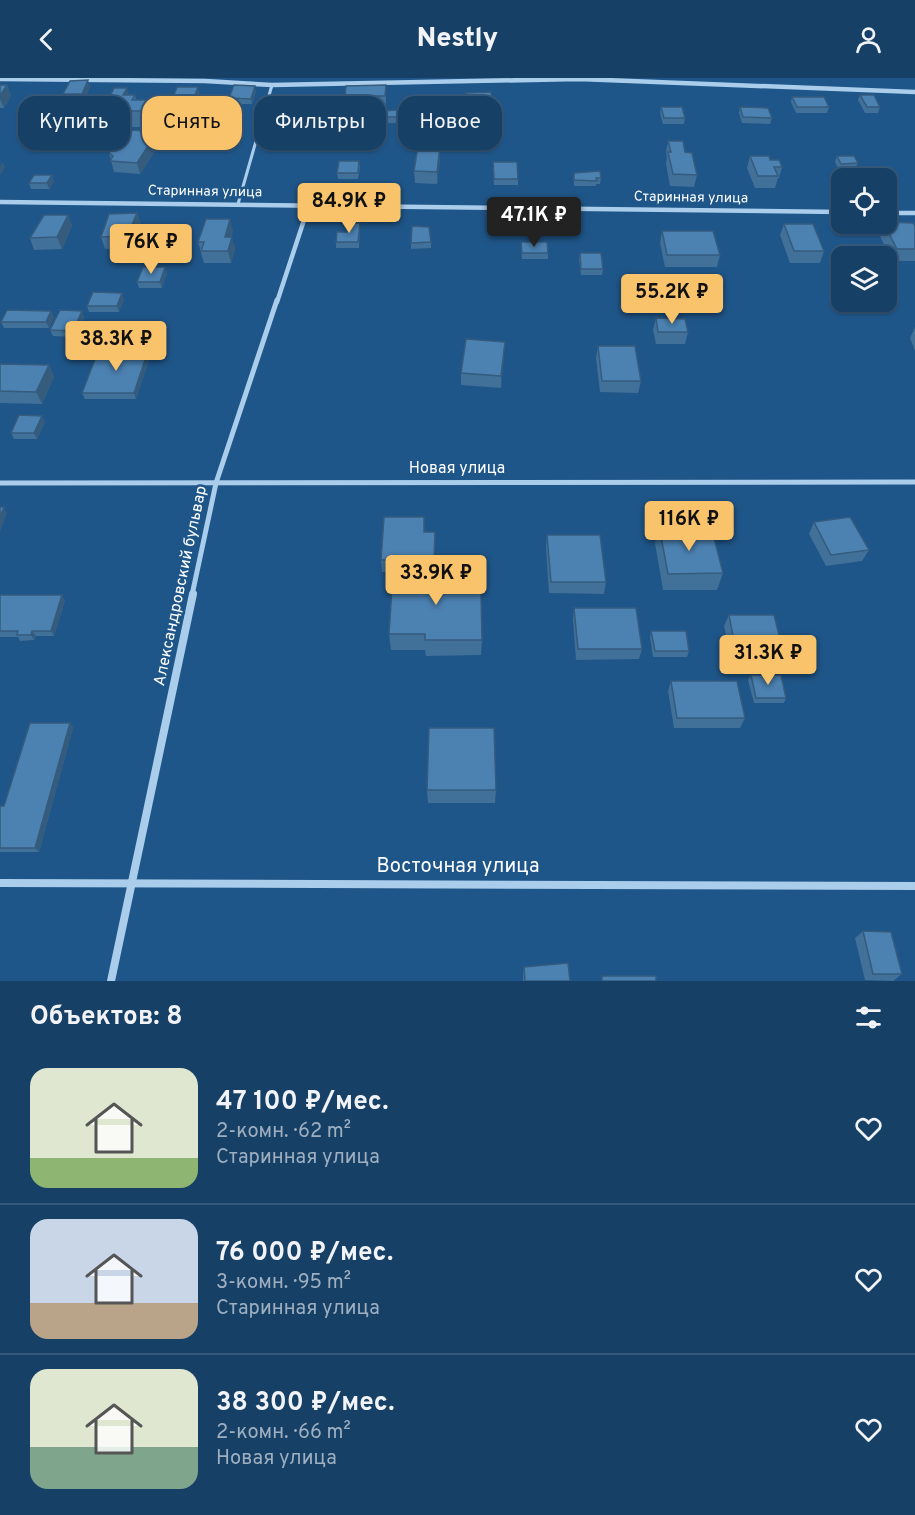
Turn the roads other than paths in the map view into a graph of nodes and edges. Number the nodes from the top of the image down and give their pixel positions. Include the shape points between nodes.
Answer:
1 (0, 79) edge
2 (272, 85) junction
3 (915, 92) edge
4 (0, 202) edge
5 (238, 204) junction
6 (309, 205) junction
7 (831, 212) edge
8 (897, 213) edge
9 (915, 213) edge
10 (915, 482) edge
11 (0, 483) edge
12 (216, 483) junction
13 (132, 882) junction
14 (0, 883) edge
15 (915, 886) edge
16 (111, 981) edge

1 - 2 street
2 - 3 street via 579,79
2 - 5 lane
4 - 5 street, Старинная улица
5 - 6 street, Старинная улица
6 - 7 street, Старинная улица
6 - 12 street, Александровский бульвар
8 - 9 street
10 - 12 street, Новая улица
11 - 12 street, Новая улица
12 - 13 street, Александровский бульвар
13 - 14 street, Восточная улица
13 - 15 street, Восточная улица
13 - 16 street, Александровский бульвар

